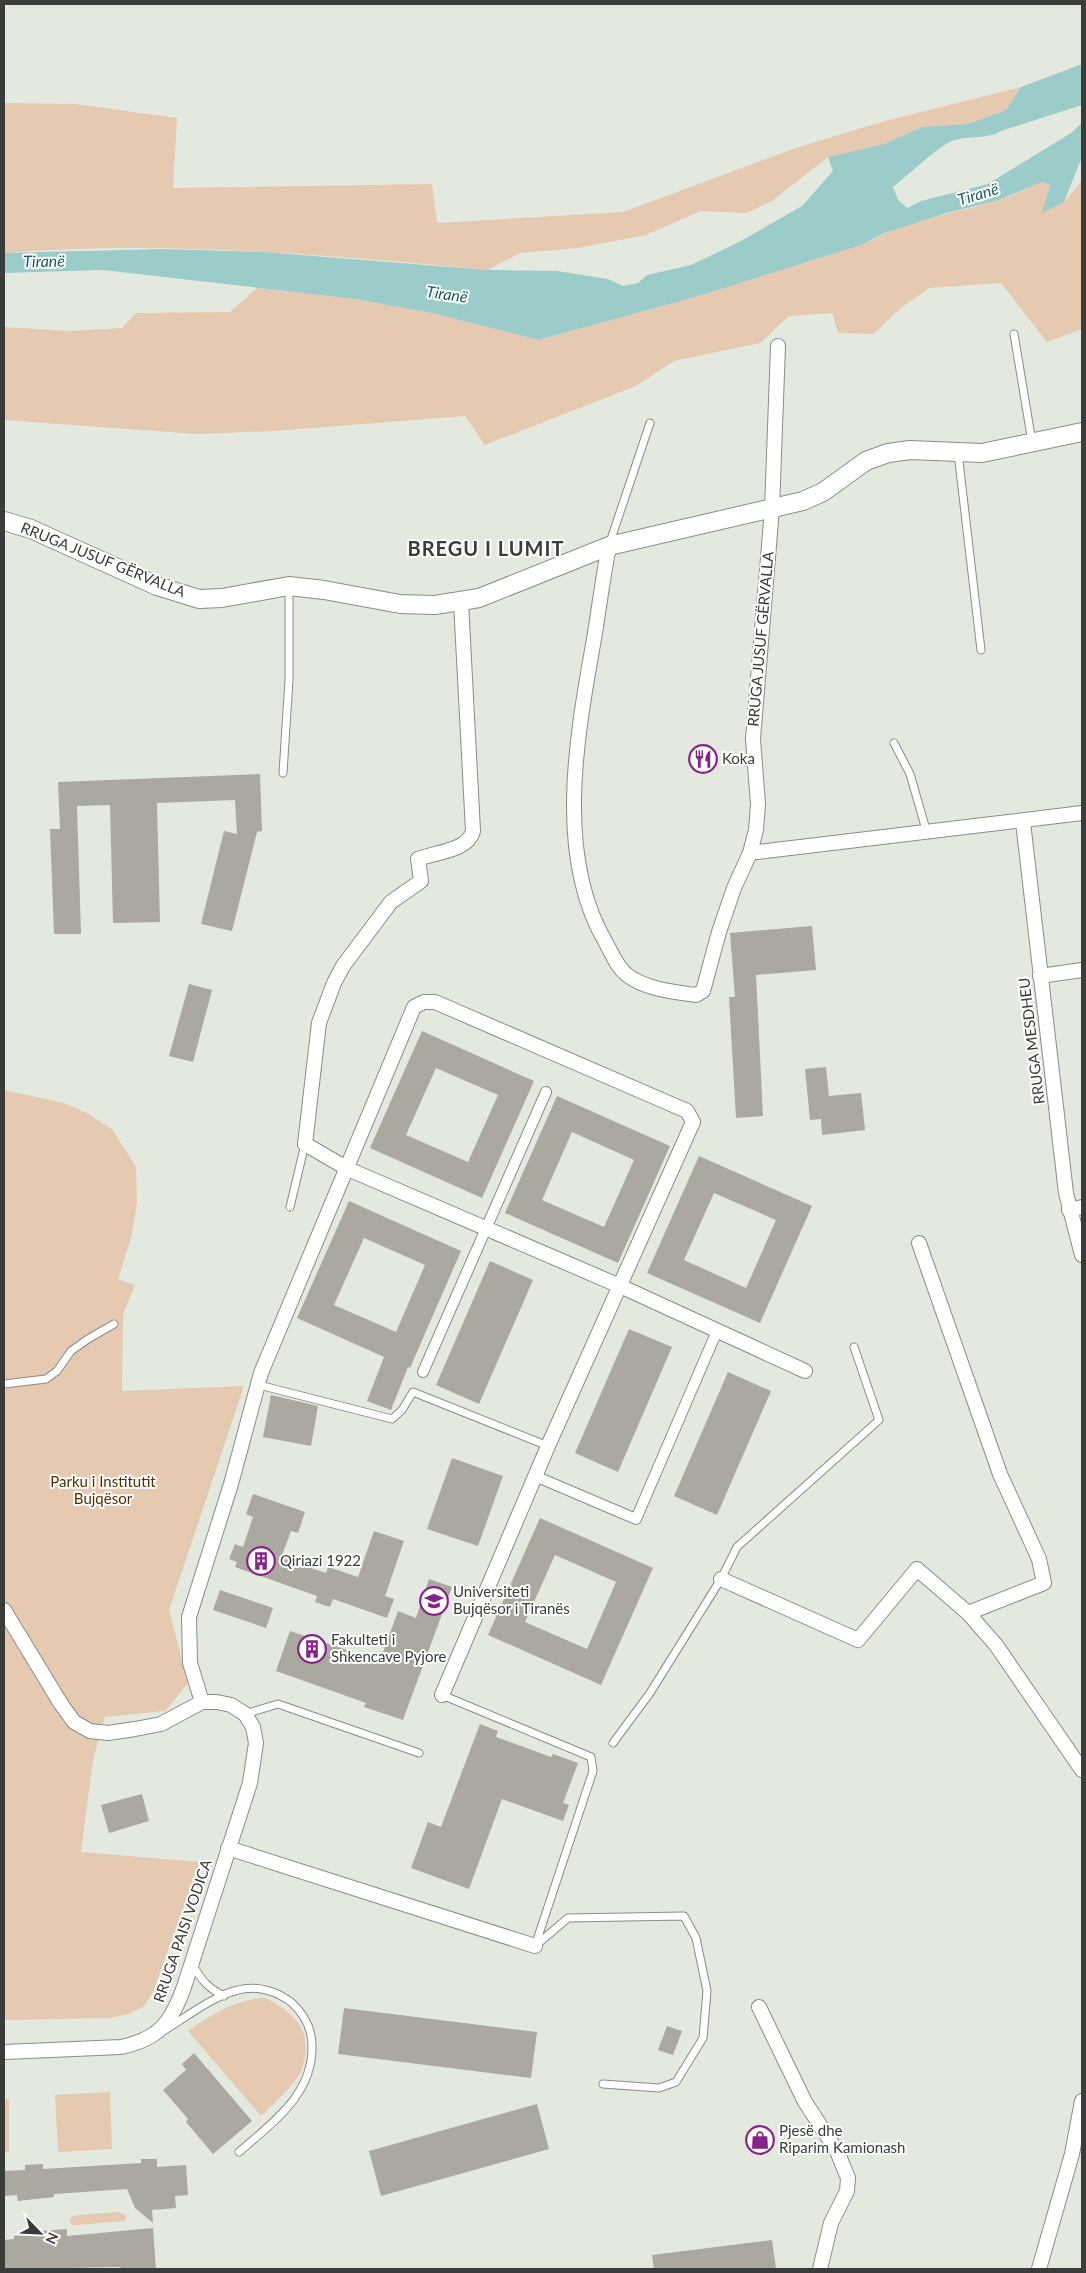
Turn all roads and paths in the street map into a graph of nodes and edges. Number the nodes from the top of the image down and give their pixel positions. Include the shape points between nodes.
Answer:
1 (1014, 334) dead end
2 (778, 346) dead end
3 (650, 423) dead end
4 (1082, 432) edge
5 (1032, 442) junction
6 (958, 453) junction
7 (772, 509) junction
8 (4, 521) edge
9 (609, 546) junction
10 (289, 586) junction
11 (461, 602) junction
12 (981, 650) dead end
13 (894, 743) dead end
14 (283, 773) dead end
15 (1082, 813) edge
16 (1023, 822) junction
17 (926, 833) junction
18 (750, 853) junction
19 (1082, 970) edge
20 (1040, 976) junction
21 (546, 1092) dead end
22 (305, 1144) junction
23 (348, 1168) junction
24 (290, 1207) dead end
25 (1076, 1208) edge
26 (486, 1228) junction
27 (919, 1243) dead end
28 (1082, 1255) edge
29 (620, 1286) junction
30 (114, 1324) dead end
31 (717, 1331) junction
32 (854, 1347) dead end
33 (805, 1371) dead end
34 (423, 1372) dead end
35 (4, 1384) edge
36 (259, 1385) junction
37 (548, 1446) junction
38 (535, 1476) junction
39 (721, 1578) junction
40 (4, 1610) edge
41 (968, 1613) junction
42 (442, 1695) joint
43 (202, 1702) junction
44 (245, 1714) junction
45 (613, 1744) dead end
46 (419, 1753) dead end
47 (1082, 1770) edge
48 (228, 1848) junction
49 (535, 1946) junction
50 (192, 1962) junction
51 (224, 1996) junction
52 (759, 2006) dead end
53 (154, 2036) junction
54 (4, 2052) edge
55 (603, 2084) dead end
56 (1082, 2101) edge
57 (239, 2152) dead end
58 (820, 2269) edge
59 (1039, 2269) edge

1 - 5 lane
2 - 7 street, RRUGA JUSUF GËRVALLA
3 - 9 lane
4 - 5 street, RRUGA JUSUF GËRVALLA
5 - 6 street, RRUGA JUSUF GËRVALLA via 982,453
6 - 7 street, RRUGA JUSUF GËRVALLA via 910,450 888,453 866,461 823,492
6 - 12 lane
7 - 9 street, RRUGA JUSUF GËRVALLA
7 - 18 street, RRUGA JUSUF GËRVALLA via 753,739 758,804
8 - 10 street, RRUGA JUSUF GËRVALLA via 31,529 157,586 199,599
9 - 11 street, RRUGA JUSUF GËRVALLA via 479,598
9 - 18 street, RRUGA JUSUF GËRVALLA via 576,751 576,827 580,870 591,915 618,965 628,975 649,986 696,995 703,991 719,932
10 - 11 street, RRUGA JUSUF GËRVALLA via 400,604
10 - 14 lane via 289,680
11 - 22 street via 471,840 418,859 421,882 392,902 343,966 319,1023
13 - 17 lane via 910,774
15 - 16 street
16 - 17 street
16 - 20 street, RRUGA MESDHEU
17 - 18 street
19 - 20 street
20 - 25 street, RRUGA MESDHEU
21 - 26 street
22 - 23 street
22 - 24 lane
23 - 26 street
23 - 29 street via 414,1007 424,1002 435,1002 576,1062 687,1111 692,1122
23 - 36 street via 261,1373
25 - 28 street, RRUGA MESDHEU
26 - 29 street
26 - 34 street
27 - 41 street via 1000,1474 1039,1559 1044,1583
29 - 31 street
29 - 37 street
30 - 35 lane via 88,1338 46,1379
31 - 33 street
31 - 38 street via 636,1519
32 - 39 lane via 879,1420 737,1547
36 - 37 lane via 392,1419 414,1392
36 - 43 street via 189,1617 190,1663
37 - 38 street
38 - 42 street
39 - 41 street via 858,1640 918,1569
39 - 45 lane via 650,1693
40 - 43 street via 61,1704 74,1722 90,1731 108,1733 161,1724
41 - 47 street via 1025,1684
42 - 49 lane via 591,1757 593,1771
43 - 44 street via 231,1705
44 - 46 lane via 278,1704
44 - 48 street, RRUGA PAISI VODICA via 253,1727 255,1762
48 - 49 street
48 - 50 street, RRUGA PAISI VODICA
49 - 55 lane via 568,1918 684,1916 696,1938 707,1991 703,2038 676,2082 659,2088
50 - 51 lane via 210,1989
50 - 53 street, RRUGA PAISI VODICA via 177,2007
51 - 53 lane
51 - 57 lane via 249,1988 276,1993 300,2011 312,2035 310,2070 301,2090 289,2107
52 - 58 street via 774,2033 787,2068 837,2151 848,2178 847,2191 831,2223
53 - 54 street, RRUGA PAISI VODICA via 121,2047
56 - 59 street via 1072,2154

